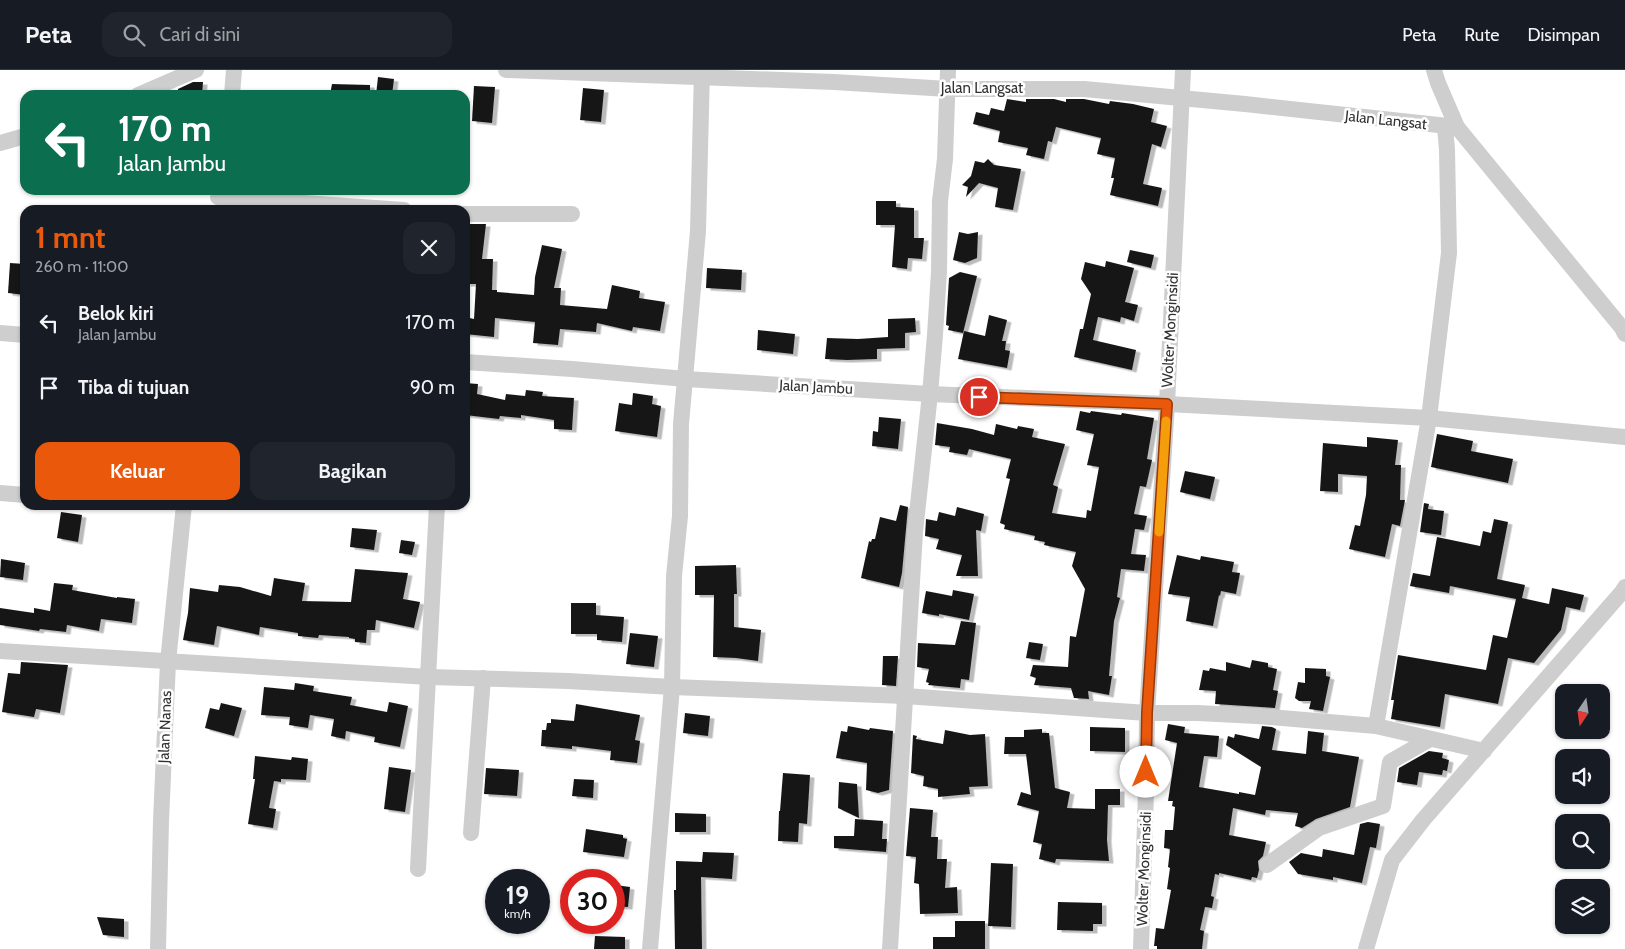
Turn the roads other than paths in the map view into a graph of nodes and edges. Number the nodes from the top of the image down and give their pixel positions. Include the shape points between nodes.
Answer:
1 (196, 70) edge
2 (234, 70) edge
3 (506, 70) edge
4 (948, 70) edge
5 (1183, 70) edge
6 (1434, 70) edge
7 (702, 73) edge
8 (948, 89) junction
9 (150, 90) edge
10 (232, 90) edge
11 (1180, 98) junction
12 (1451, 127) junction
13 (20, 137) edge
14 (0, 143) edge
15 (218, 199) edge
16 (319, 205) edge
17 (470, 214) edge
18 (572, 214) dead end
19 (0, 333) edge
20 (1625, 334) edge
21 (20, 335) edge
22 (470, 362) edge
23 (686, 379) junction
24 (930, 394) junction
25 (1167, 404) junction
26 (1429, 418) junction
27 (1625, 437) edge
28 (0, 493) edge
29 (20, 495) edge
30 (180, 510) edge
31 (437, 510) edge
32 (1625, 587) edge
33 (0, 651) edge
34 (168, 662) junction
35 (429, 677) junction
36 (483, 678) junction
37 (672, 687) junction
38 (905, 696) junction
39 (1147, 713) junction
40 (1376, 726) junction
41 (1430, 739) junction
42 (1484, 751) junction
43 (472, 833) dead end
44 (1267, 865) dead end
45 (418, 869) dead end
46 (158, 949) edge
47 (650, 949) edge
48 (890, 949) edge
49 (1141, 949) edge
50 (1366, 949) edge

1 - 9 street
2 - 10 street
3 - 7 street, Jalan Langsat
4 - 8 street
5 - 11 street, Wolter Monginsidi
6 - 12 street
7 - 8 street, Jalan Langsat
7 - 23 street via 698,231
8 - 11 street, Jalan Langsat via 1084,89
8 - 24 street
11 - 12 street, Jalan Langsat
11 - 25 street, Wolter Monginsidi
12 - 20 street
12 - 26 street via 1449,252
13 - 14 street
15 - 16 street
17 - 18 street
19 - 21 street
22 - 23 street, Jalan Jambu
23 - 24 street, Jalan Jambu
23 - 37 street via 674,576
24 - 25 street, Jalan Jambu
24 - 38 street via 915,532
25 - 26 street, Jalan Jambu
25 - 39 street, Wolter Monginsidi
26 - 27 street, Jalan Jambu
26 - 40 street
28 - 29 street
30 - 34 street, Jalan Nanas
31 - 35 street
32 - 42 street
33 - 34 street
34 - 35 street
34 - 46 street, Jalan Nanas
35 - 36 street
35 - 45 street
36 - 37 street
36 - 43 street
37 - 38 street
37 - 47 street
38 - 39 street
38 - 48 street
39 - 40 street via 1217,714
39 - 49 street, Wolter Monginsidi
40 - 41 street
41 - 42 street
41 - 44 street via 1390,762 1383,806 1319,828
42 - 50 street via 1392,860

